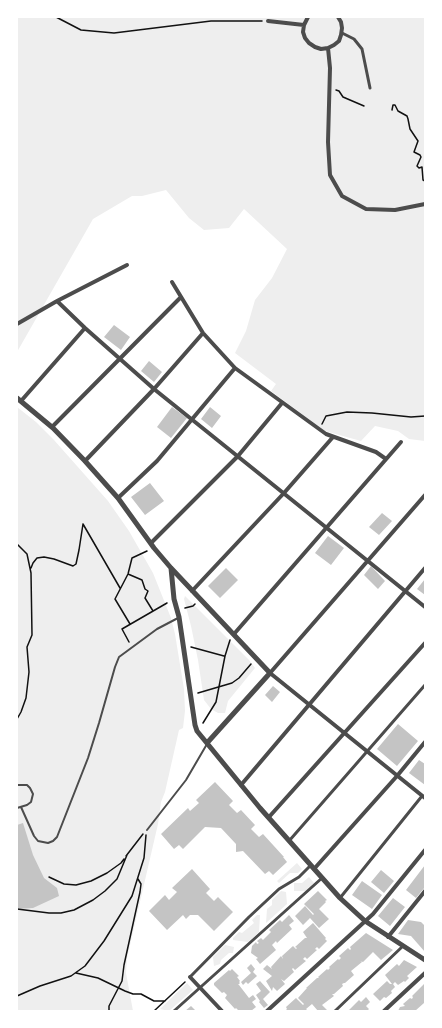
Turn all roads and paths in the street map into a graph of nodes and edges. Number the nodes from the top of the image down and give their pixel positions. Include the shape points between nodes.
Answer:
1 (56, 17) edge
2 (308, 17) edge
3 (338, 17) edge
4 (268, 21) joint
5 (304, 25) junction
6 (342, 33) junction
7 (328, 48) junction
8 (330, 87) junction
9 (370, 88) dead end
10 (364, 106) dead end
11 (392, 110) dead end
12 (425, 181) edge
13 (425, 204) edge
14 (127, 265) dead end
15 (172, 282) dead end
16 (181, 297) junction
17 (57, 301) junction
18 (17, 324) edge
19 (85, 328) junction
20 (203, 333) junction
21 (120, 358) junction
22 (235, 368) junction
23 (154, 388) junction
24 (19, 399) edge
25 (282, 403) junction
26 (425, 416) edge
27 (193, 419) junction
28 (52, 427) junction
29 (319, 430) junction
30 (333, 437) junction
31 (401, 442) dead end
32 (238, 456) junction
33 (386, 459) junction
34 (85, 461) junction
35 (284, 494) junction
36 (425, 495) edge
37 (118, 498) junction
38 (326, 528) junction
39 (17, 544) edge
40 (153, 546) junction
41 (368, 561) junction
42 (171, 568) junction
43 (425, 568) edge
44 (30, 570) junction
45 (128, 574) junction
46 (120, 589) junction
47 (192, 591) junction
48 (405, 591) junction
49 (174, 599) junction
50 (425, 607) edge
51 (154, 611) junction
52 (179, 617) junction
53 (130, 624) junction
54 (233, 633) junction
55 (425, 643) edge
56 (184, 644) junction
57 (132, 648) junction
58 (225, 656) junction
59 (256, 658) junction
60 (270, 674) junction
61 (425, 684) edge
62 (219, 686) junction
63 (190, 695) junction
64 (309, 705) junction
65 (17, 719) edge
66 (197, 731) junction
67 (344, 733) junction
68 (425, 742) edge
69 (207, 744) junction
70 (367, 752) junction
71 (397, 776) junction
72 (17, 785) edge
73 (241, 785) junction
74 (424, 797) edge
75 (21, 807) junction
76 (17, 808) edge
77 (269, 817) junction
78 (147, 830) junction
79 (289, 841) junction
80 (425, 850) edge
81 (127, 856) junction
82 (312, 867) junction
83 (49, 876) dead end
84 (138, 878) junction
85 (322, 878) junction
86 (425, 890) edge
87 (340, 898) junction
88 (17, 909) edge
89 (365, 921) junction
90 (388, 937) junction
91 (404, 946) junction
92 (425, 960) edge
93 (76, 973) junction
94 (425, 973) edge
95 (190, 977) junction
96 (200, 987) junction
97 (119, 988) junction
98 (17, 996) edge
99 (165, 1001) junction
100 (108, 1011) edge
101 (154, 1011) edge
102 (174, 1011) edge
103 (222, 1011) edge
104 (267, 1011) edge
105 (335, 1011) edge
106 (384, 1011) edge

1 - 4 path via 81,30 114,33 211,21
2 - 5 street
3 - 6 street
4 - 5 street
5 - 7 street via 303,32 309,43 321,49
6 - 7 street via 339,41
6 - 9 street via 354,39 362,49
7 - 8 street
8 - 10 path via 339,91 343,97
8 - 13 street via 330,175 342,196 366,209 395,210
11 - 12 path via 395,105 398,111 407,116 410,128 418,141 414,152 421,157 418,167 422,167
14 - 17 street
15 - 16 street
16 - 20 street
16 - 21 street
17 - 18 street
17 - 19 street
19 - 21 street
19 - 24 street
20 - 22 street
20 - 23 street
21 - 23 street
21 - 28 street
22 - 25 street
22 - 27 street
23 - 27 street
23 - 34 street
24 - 28 street
25 - 29 street
25 - 32 street
26 - 29 path via 347,412 326,416
27 - 32 street
27 - 37 street via 157,461
28 - 34 street
29 - 30 street
30 - 33 street via 376,452
30 - 35 street
31 - 33 street
32 - 35 street
32 - 40 street
33 - 38 street
34 - 37 street
35 - 38 street
35 - 47 street
36 - 41 street
37 - 40 street
38 - 41 street
38 - 54 street
39 - 44 path via 27,554
40 - 42 street
40 - 45 path via 132,558
41 - 48 street
41 - 60 street
42 - 47 street
42 - 49 street
43 - 48 street
44 - 46 path via 37,558 44,557 73,566 76,564 83,524
44 - 65 path via 32,635 27,647 29,672 26,698
45 - 46 path
45 - 51 path via 142,580 148,591 146,598
46 - 53 path via 115,599
47 - 54 street
48 - 50 street
48 - 64 street
49 - 51 path
49 - 52 street
51 - 53 path
52 - 56 street
52 - 57 lane via 157,629
53 - 57 path via 122,629
54 - 58 path
54 - 59 street
55 - 67 street
56 - 58 path
56 - 63 street
57 - 75 lane via 119,657 114,667 97,730 57,837 48,843 38,841
58 - 62 path
59 - 60 street
59 - 62 path via 239,678
60 - 64 street
60 - 69 street
61 - 70 street
62 - 63 path
62 - 66 path via 216,702
63 - 66 street
64 - 67 street
64 - 73 street
66 - 69 street
67 - 70 street
67 - 77 street
68 - 71 street
69 - 73 street
69 - 78 lane via 186,780
70 - 71 street
70 - 79 street
71 - 74 street
71 - 82 street
72 - 75 lane via 27,785 33,794 30,802
73 - 77 street
74 - 87 street
75 - 76 lane
77 - 79 street
78 - 81 path
78 - 84 path via 144,858
79 - 82 street
80 - 89 street
81 - 83 path via 112,870 91,881 76,885 64,884
81 - 88 path via 117,879 93,900 74,910 49,913
82 - 85 street
82 - 95 street via 279,889
84 - 93 path via 132,896 104,941 85,966
84 - 97 path via 141,884 140,892
85 - 87 street
85 - 96 street
86 - 90 street
87 - 89 street
89 - 90 street
89 - 104 street
90 - 91 street
91 - 92 street
91 - 105 street
93 - 97 path via 98,978
93 - 98 path
94 - 106 street
95 - 96 street
95 - 99 path
96 - 102 street
96 - 103 street
97 - 99 path via 154,1001
97 - 100 path
99 - 101 path

